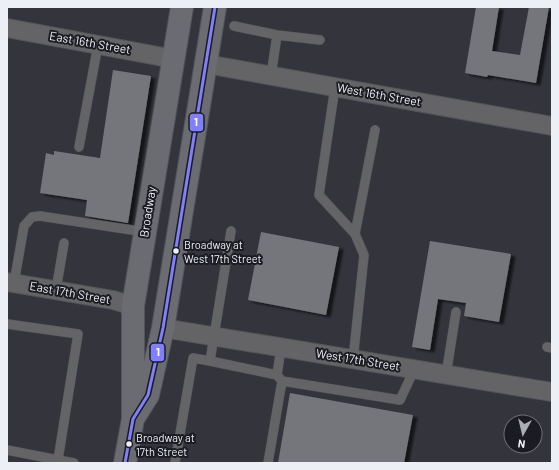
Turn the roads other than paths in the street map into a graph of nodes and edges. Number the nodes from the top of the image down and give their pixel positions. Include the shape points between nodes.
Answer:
1 (182, 7) edge
2 (216, 7) edge
3 (234, 26) dead end
4 (7, 28) edge
5 (277, 35) junction
6 (320, 40) dead end
7 (98, 45) junction
8 (174, 58) junction
9 (206, 64) junction
10 (271, 76) junction
11 (335, 87) junction
12 (552, 126) edge
13 (375, 130) dead end
14 (79, 147) dead end
15 (231, 231) dead end
16 (145, 232) junction
17 (355, 234) junction
18 (64, 243) dead end
19 (10, 282) edge
20 (56, 290) junction
21 (133, 306) junction
22 (456, 312) dead end
23 (7, 324) edge
24 (163, 328) junction
25 (215, 337) junction
26 (281, 348) junction
27 (353, 360) junction
28 (210, 361) junction
29 (414, 370) junction
30 (446, 375) junction
31 (280, 378) junction
32 (552, 392) edge
33 (133, 419) junction
34 (7, 450) edge
35 (58, 460) junction
36 (74, 463) edge
37 (125, 463) edge
38 (175, 463) edge
39 (268, 463) edge

1 - 8 main road, Broadway
2 - 9 main road, Broadway
3 - 5 lane
4 - 7 street, East 16th Street
5 - 6 lane
5 - 10 lane
7 - 8 street, East 16th Street
7 - 14 lane
8 - 16 main road, Broadway
9 - 10 street, West 16th Street
9 - 24 main road, Broadway
10 - 11 street, West 16th Street
11 - 12 street, West 16th Street
11 - 17 lane via 319,195
13 - 17 lane
15 - 25 lane
16 - 19 lane via 40,216 32,217 24,226
16 - 21 main road, Broadway
17 - 27 lane via 364,255
18 - 20 lane
19 - 20 street, East 17th Street
20 - 21 street, East 17th Street
21 - 33 main road, Broadway
22 - 30 lane
23 - 35 lane via 78,334
24 - 25 street, West 17th Street
24 - 33 main road, Broadway via 148,395
25 - 26 street, West 17th Street
25 - 28 lane
26 - 27 street, West 17th Street
26 - 31 lane
27 - 29 street, West 17th Street
28 - 31 lane
28 - 38 lane via 193,358
29 - 30 street, West 17th Street
29 - 31 lane via 400,400
30 - 32 street, West 17th Street
31 - 39 lane
33 - 37 main road, Broadway
34 - 35 lane
35 - 36 lane

